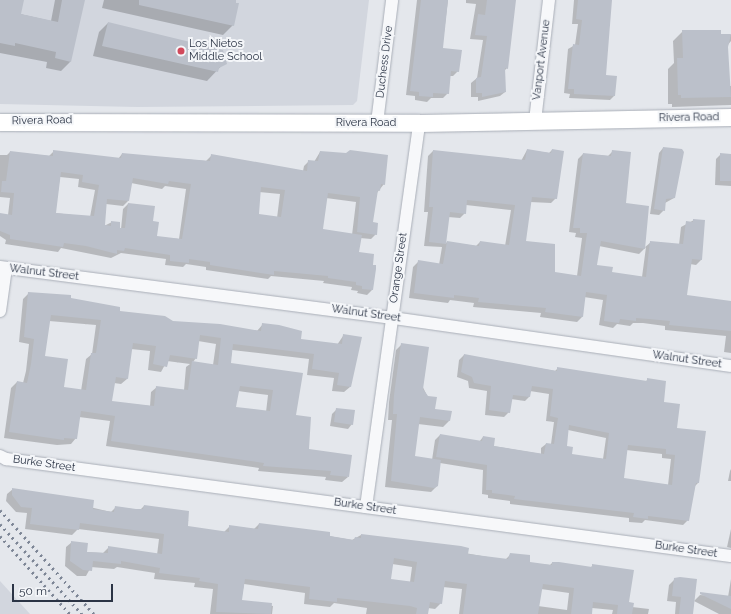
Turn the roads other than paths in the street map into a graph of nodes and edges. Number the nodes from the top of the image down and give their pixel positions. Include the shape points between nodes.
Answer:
1 (392, 0) edge
2 (549, 0) edge
3 (731, 117) edge
4 (535, 121) junction
5 (0, 122) edge
6 (377, 123) junction
7 (419, 123) junction
8 (3, 267) edge
9 (0, 311) edge
10 (393, 318) junction
11 (731, 366) edge
12 (0, 456) edge
13 (366, 507) junction
14 (731, 556) edge

1 - 6 street, Duchess Drive
2 - 4 street, Vanport Avenue
3 - 4 street, Rivera Road
4 - 7 street, Rivera Road
5 - 6 street, Rivera Road
6 - 7 street, Rivera Road
7 - 10 street, Orange Street
8 - 9 street
8 - 10 street, Walnut Street
10 - 11 street, Walnut Street
10 - 13 street, Orange Street
12 - 13 street, Burke Street via 13,460
13 - 14 street, Burke Street

